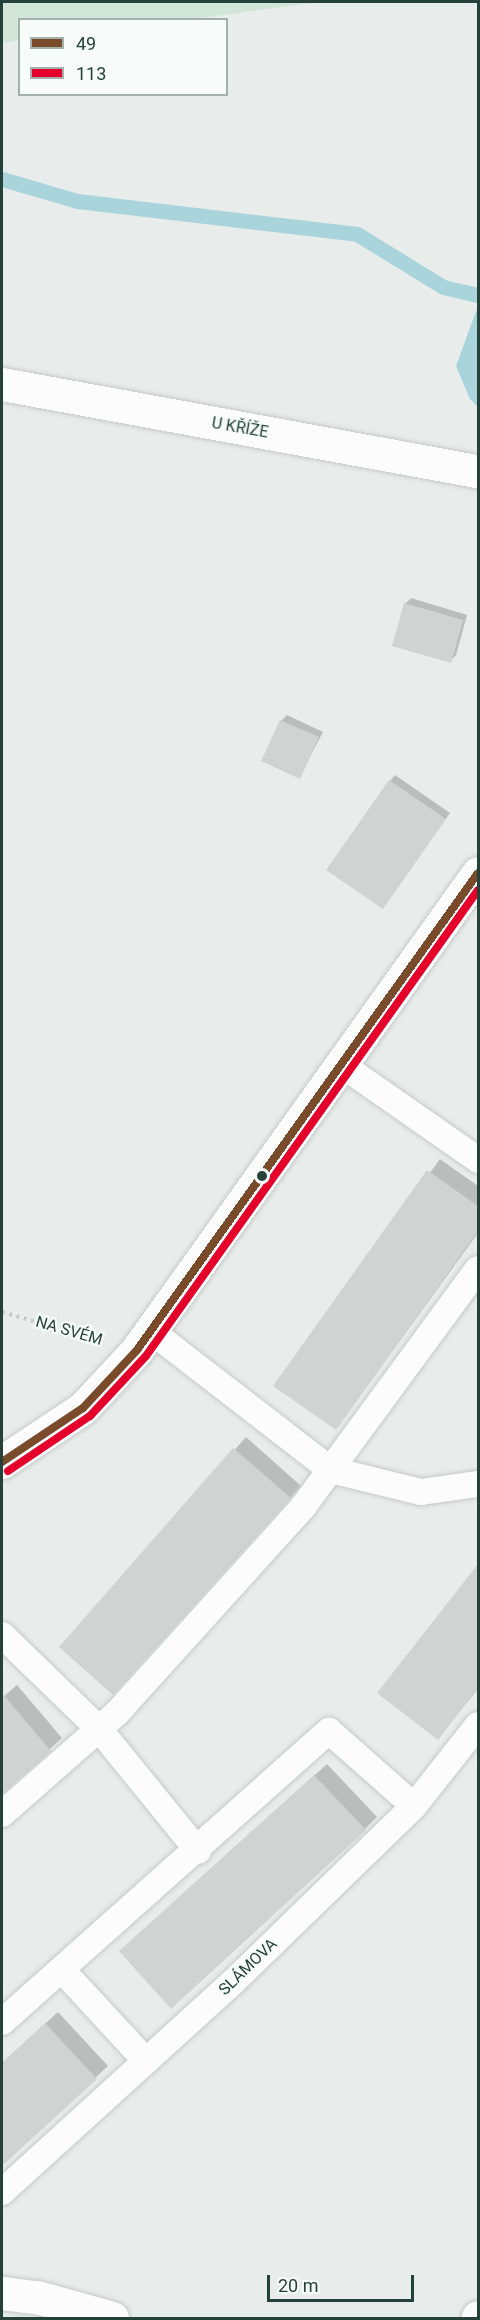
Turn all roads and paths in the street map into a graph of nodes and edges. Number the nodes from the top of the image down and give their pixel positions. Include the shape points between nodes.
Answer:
1 (2, 384) edge
2 (478, 471) edge
3 (478, 873) edge
4 (342, 1065) junction
5 (478, 1160) edge
6 (478, 1269) edge
7 (2, 1312) edge
8 (144, 1340) junction
9 (2, 1462) edge
10 (331, 1470) junction
11 (478, 1484) edge
12 (2, 1635) edge
13 (478, 1725) edge
14 (99, 1729) junction
15 (414, 1806) junction
16 (2, 1814) edge
17 (198, 1851) junction
18 (62, 1970) junction
19 (2, 2022) edge
20 (146, 2061) junction
21 (2, 2192) edge
22 (2, 2294) edge
23 (112, 2319) edge

1 - 2 street, U KŘÍŽE
3 - 4 street
4 - 5 lane
4 - 8 street
6 - 10 lane
7 - 8 path, NA SVÉM
8 - 9 street via 83,1408
8 - 10 lane
10 - 11 lane via 421,1492
10 - 14 lane via 303,1507
12 - 14 lane
13 - 15 lane, SLÁMOVA
14 - 16 lane
14 - 17 lane
15 - 17 lane via 330,1731
15 - 20 lane, SLÁMOVA
17 - 18 lane
18 - 19 lane
18 - 20 lane
20 - 21 lane, SLÁMOVA
22 - 23 street via 37,2297

